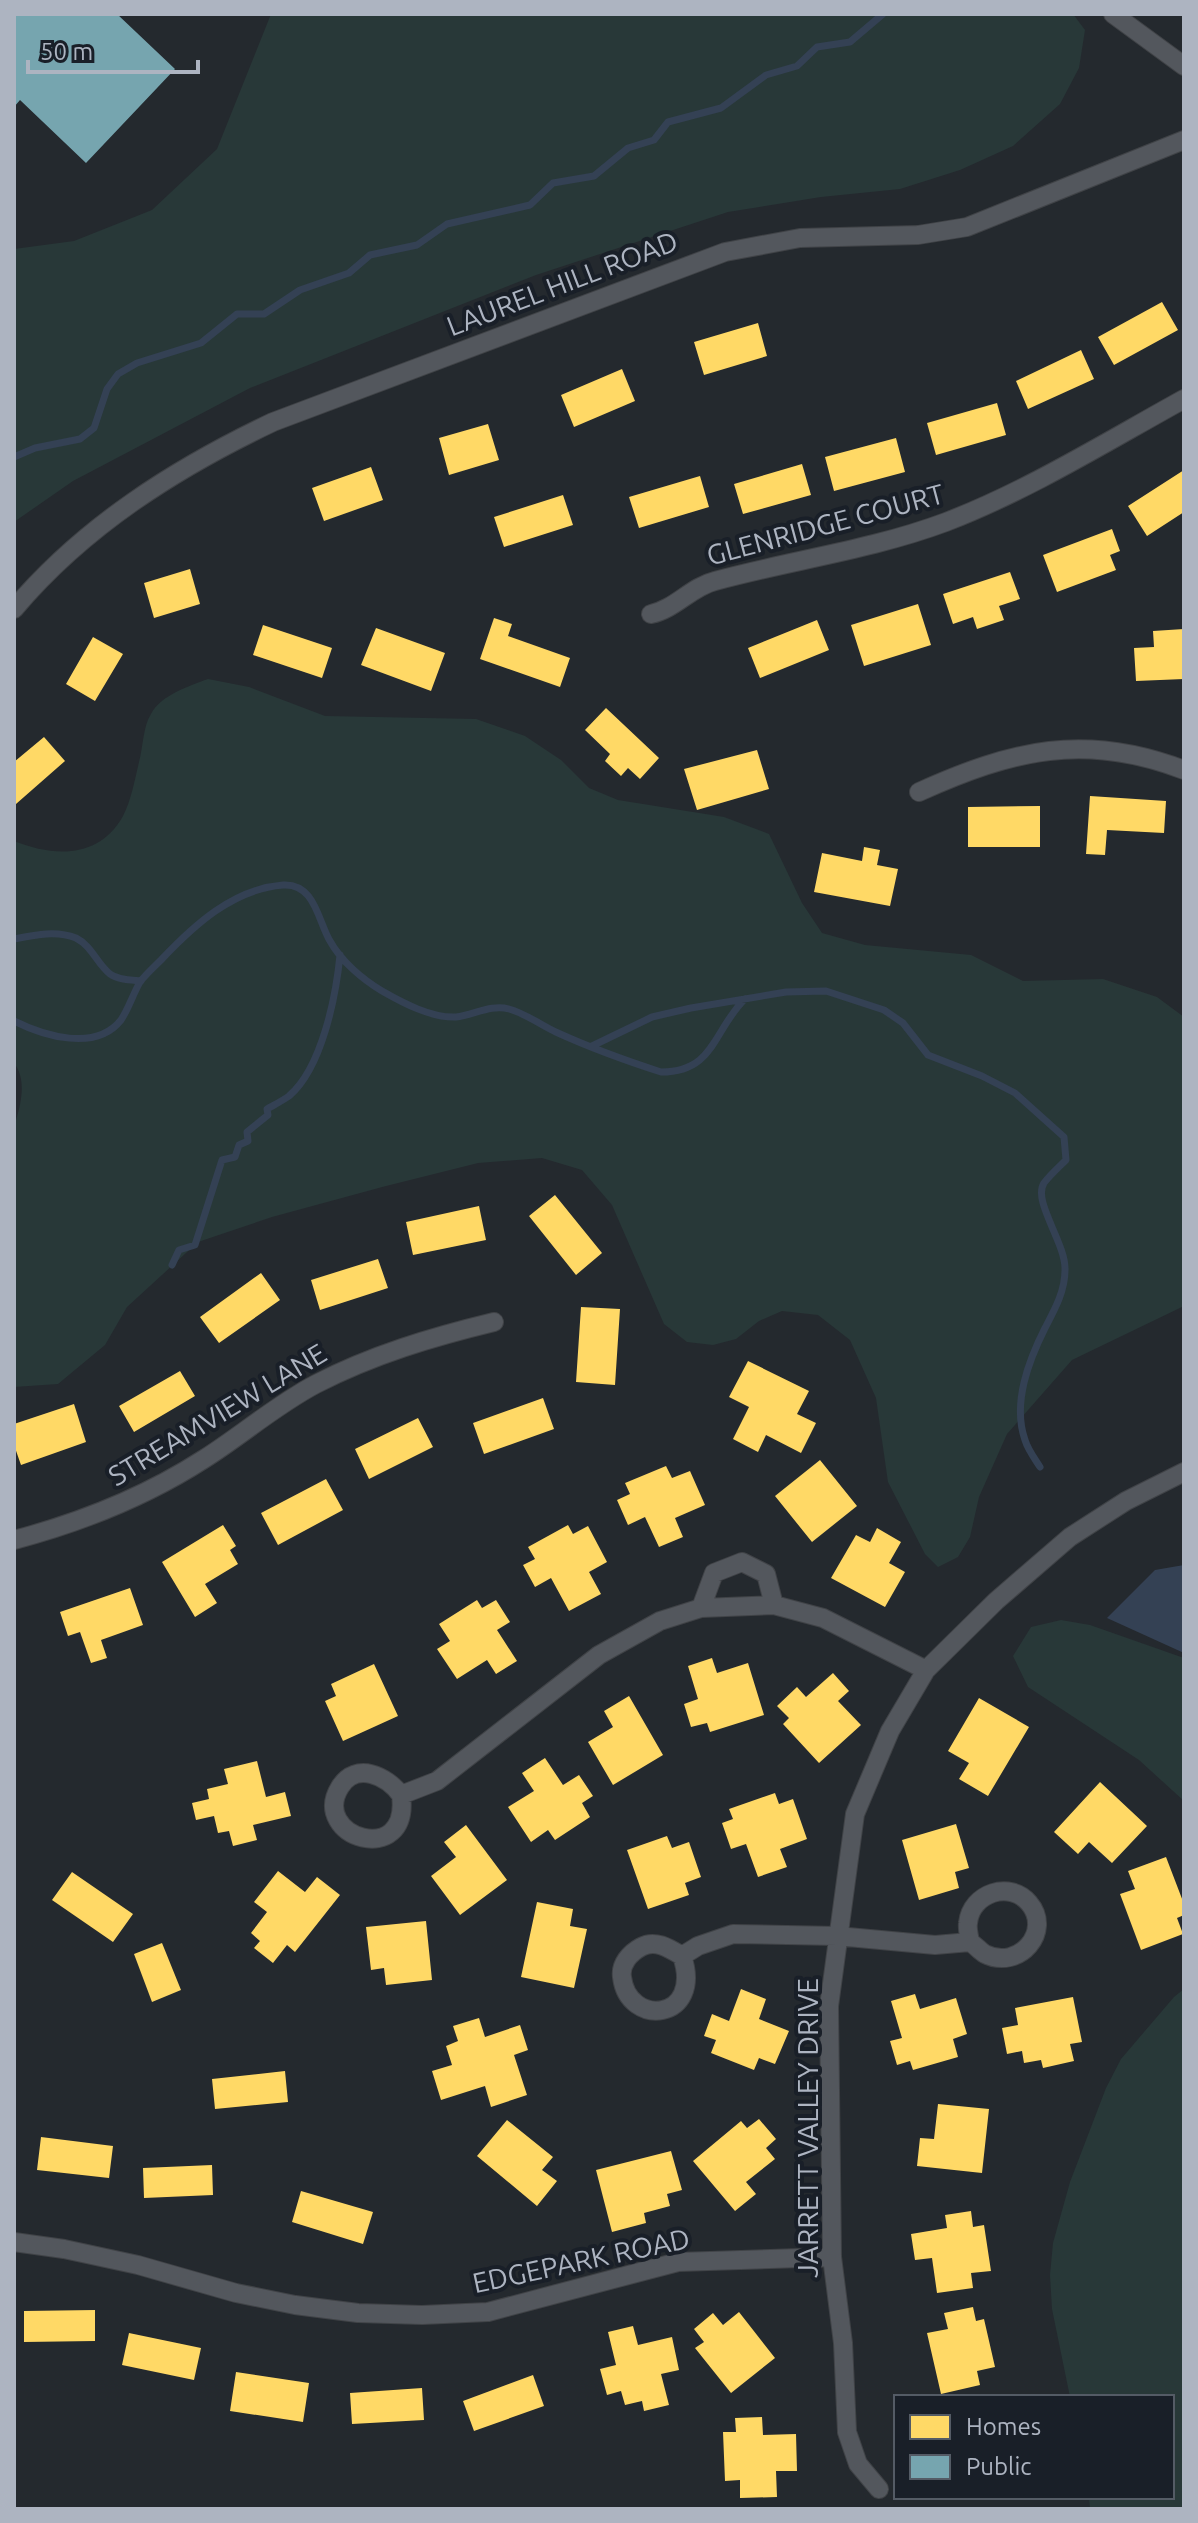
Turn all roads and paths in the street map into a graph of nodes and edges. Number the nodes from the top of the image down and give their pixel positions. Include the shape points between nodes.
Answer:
1 (1113, 14) edge
2 (1184, 66) edge
3 (1184, 140) edge
4 (1184, 399) edge
5 (14, 609) edge
6 (651, 614) dead end
7 (1184, 770) edge
8 (919, 792) dead end
9 (494, 1322) dead end
10 (1184, 1472) edge
11 (14, 1540) edge
12 (774, 1605) junction
13 (701, 1608) junction
14 (926, 1670) junction
15 (401, 1795) dead end
16 (837, 1936) junction
17 (970, 1942) dead end
18 (682, 1956) dead end
19 (14, 2242) edge
20 (832, 2257) junction
21 (879, 2489) dead end

1 - 2 street
3 - 5 street, LAUREL HILL ROAD via 967,227 918,235 800,238 725,252 273,422 216,449 132,501 67,554
4 - 6 street, GLENRIDGE COURT via 1005,497 946,521 847,552 711,582 666,611
7 - 8 street via 1136,755 1053,749 1002,759
9 - 11 street, STREAMVIEW LANE via 428,1338 360,1363 285,1402 163,1485 105,1511
10 - 14 street, JARRETT VALLEY DRIVE via 1070,1537
12 - 13 street
12 - 13 street via 766,1574 742,1562 714,1573
12 - 14 street via 823,1618
13 - 15 street via 660,1621 599,1655 437,1781
14 - 16 street, JARRETT VALLEY DRIVE via 890,1731 855,1814
16 - 17 street via 935,1945
16 - 18 street via 733,1934
16 - 20 street, JARRETT VALLEY DRIVE via 829,2006
19 - 20 street, EDGEPARK ROAD via 123,2262 295,2305 422,2315 488,2312 678,2262
20 - 21 street, JARRETT VALLEY DRIVE via 847,2432 858,2464

